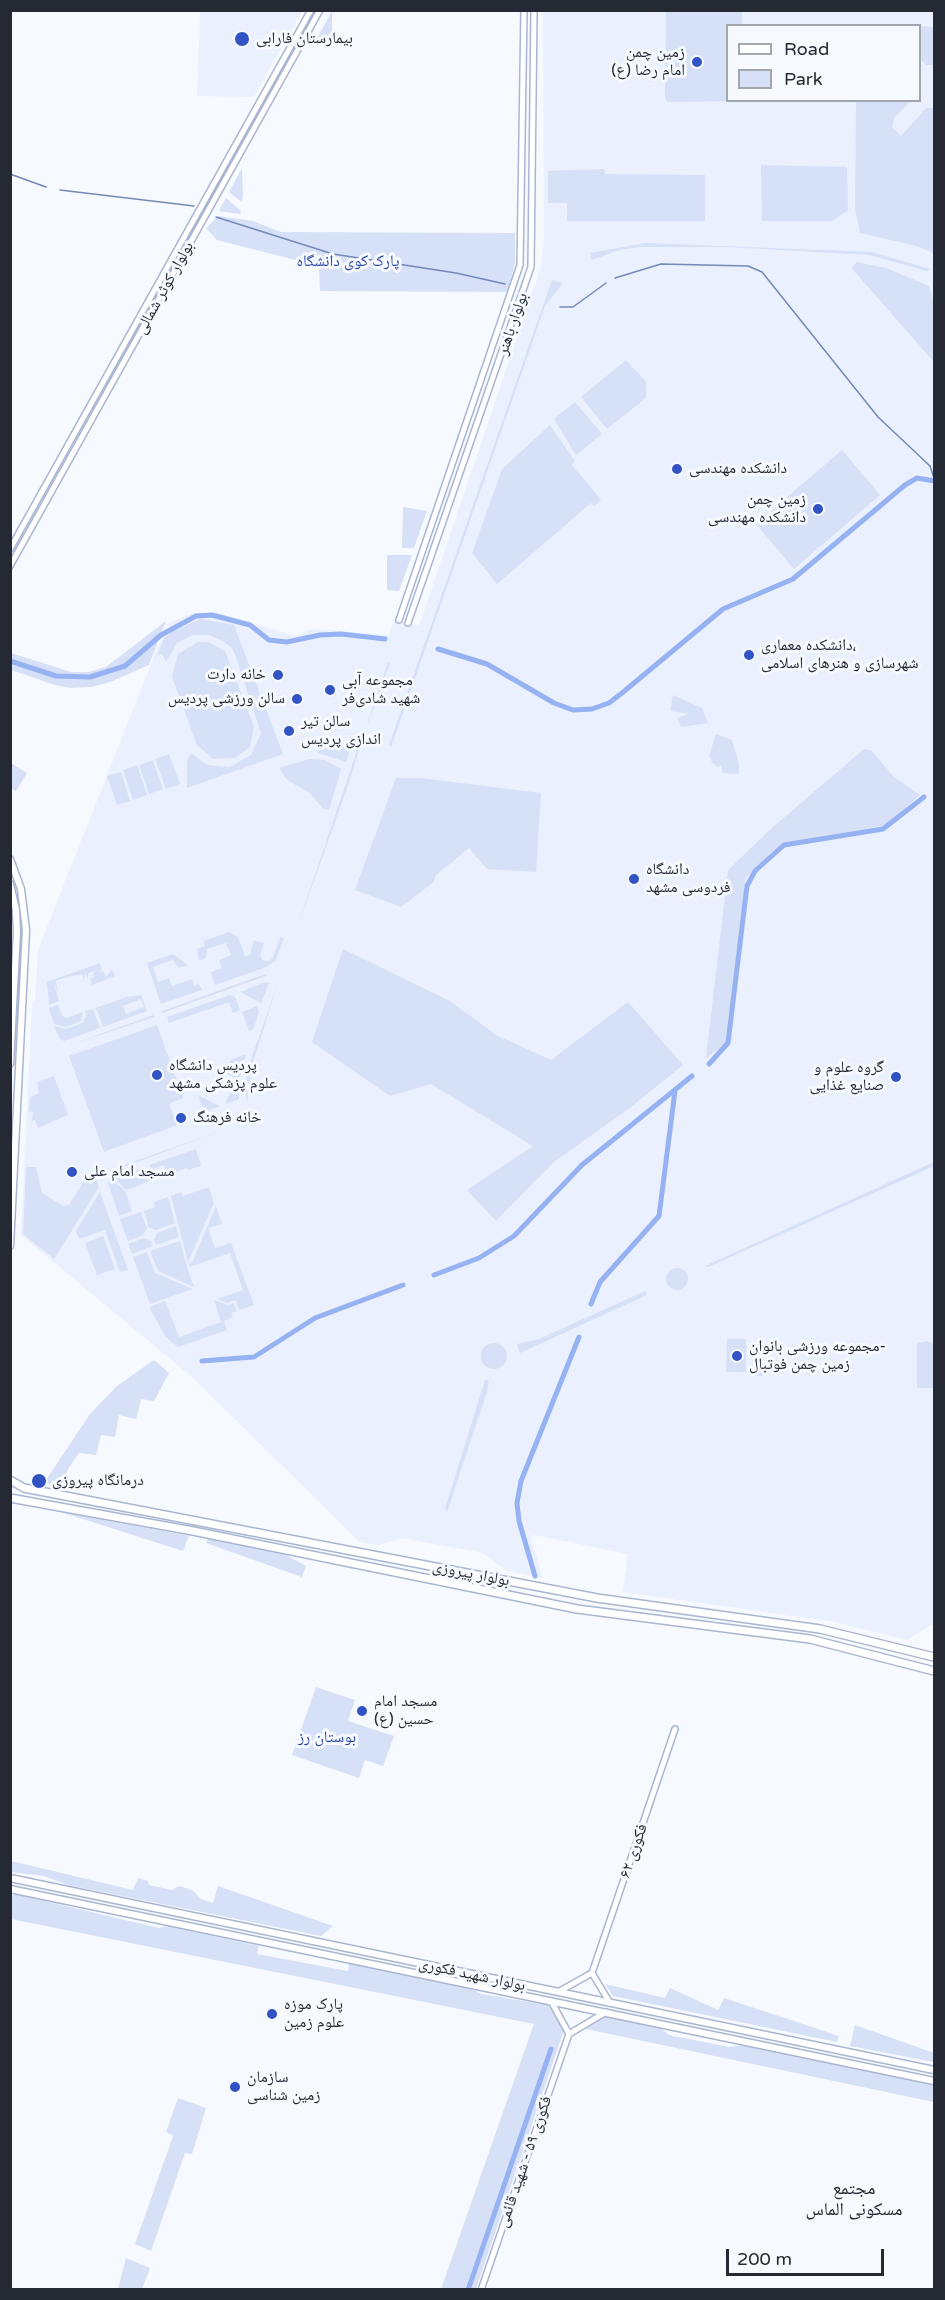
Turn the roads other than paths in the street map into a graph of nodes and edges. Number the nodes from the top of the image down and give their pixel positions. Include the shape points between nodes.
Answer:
1 (311, 10) edge
2 (320, 10) edge
3 (524, 10) edge
4 (534, 10) edge
5 (523, 76) junction
6 (534, 76) junction
7 (83, 418) junction
8 (468, 420) junction
9 (91, 422) junction
10 (478, 424) junction
11 (71, 440) junction
12 (78, 445) junction
13 (10, 549) edge
14 (10, 566) edge
15 (10, 858) edge
16 (10, 884) edge
17 (15, 990) junction
18 (24, 990) junction
19 (10, 1064) edge
20 (10, 1246) edge
21 (10, 1480) edge
22 (10, 1497) edge
23 (504, 1580) junction
24 (502, 1593) junction
25 (934, 1657) edge
26 (934, 1671) edge
27 (675, 1729) dead end
28 (10, 1878) edge
29 (14, 1889) edge
30 (10, 1893) edge
31 (592, 1973) junction
32 (558, 1992) junction
33 (551, 2001) junction
34 (610, 2004) junction
35 (606, 2012) junction
36 (569, 2034) junction
37 (934, 2070) edge
38 (934, 2081) edge
39 (482, 2289) edge

1 - 7 street, بولوار کوثر شمالی
2 - 9 street, بولوار کوثر شمالی
3 - 5 street, بولوار باهنر
4 - 6 street, بولوار باهنر
5 - 6 street
5 - 8 street, بولوار باهنر via 520,265
6 - 10 street, بولوار باهنر via 531,267
7 - 9 street
7 - 11 street, بولوار کوثر شمالی
8 - 10 street
8 - 10 street, بولوار باهنر via 400,618 408,621
9 - 12 street, بولوار کوثر شمالی
11 - 12 street
11 - 13 street, بولوار کوثر شمالی
12 - 14 street, بولوار کوثر شمالی
15 - 18 main road via 25,909
16 - 17 main road via 16,910
17 - 18 main road
17 - 19 main road
18 - 20 main road
21 - 23 main road, بولوار پیروزی via 24,1488
22 - 24 main road, بولوار پیروزی
23 - 24 main road
23 - 25 main road, بولوار پیروزی via 597,1598 781,1622
24 - 26 main road, بولوار پیروزی via 588,1611 810,1639
27 - 31 street, فکوری ۶۲
28 - 32 main road, بولوار شهید فکوری
29 - 30 main road
29 - 33 main road, بولوار شهید فکوری
31 - 32 street
31 - 34 street
32 - 34 main road, بولوار شهید فکوری
33 - 35 main road, بولوار شهید فکوری
33 - 36 street
34 - 37 main road, بولوار شهید فکوری
35 - 36 street
35 - 38 main road, بولوار شهید فکوری
36 - 39 street, فکوری ۵۹ - شهید قائمی

